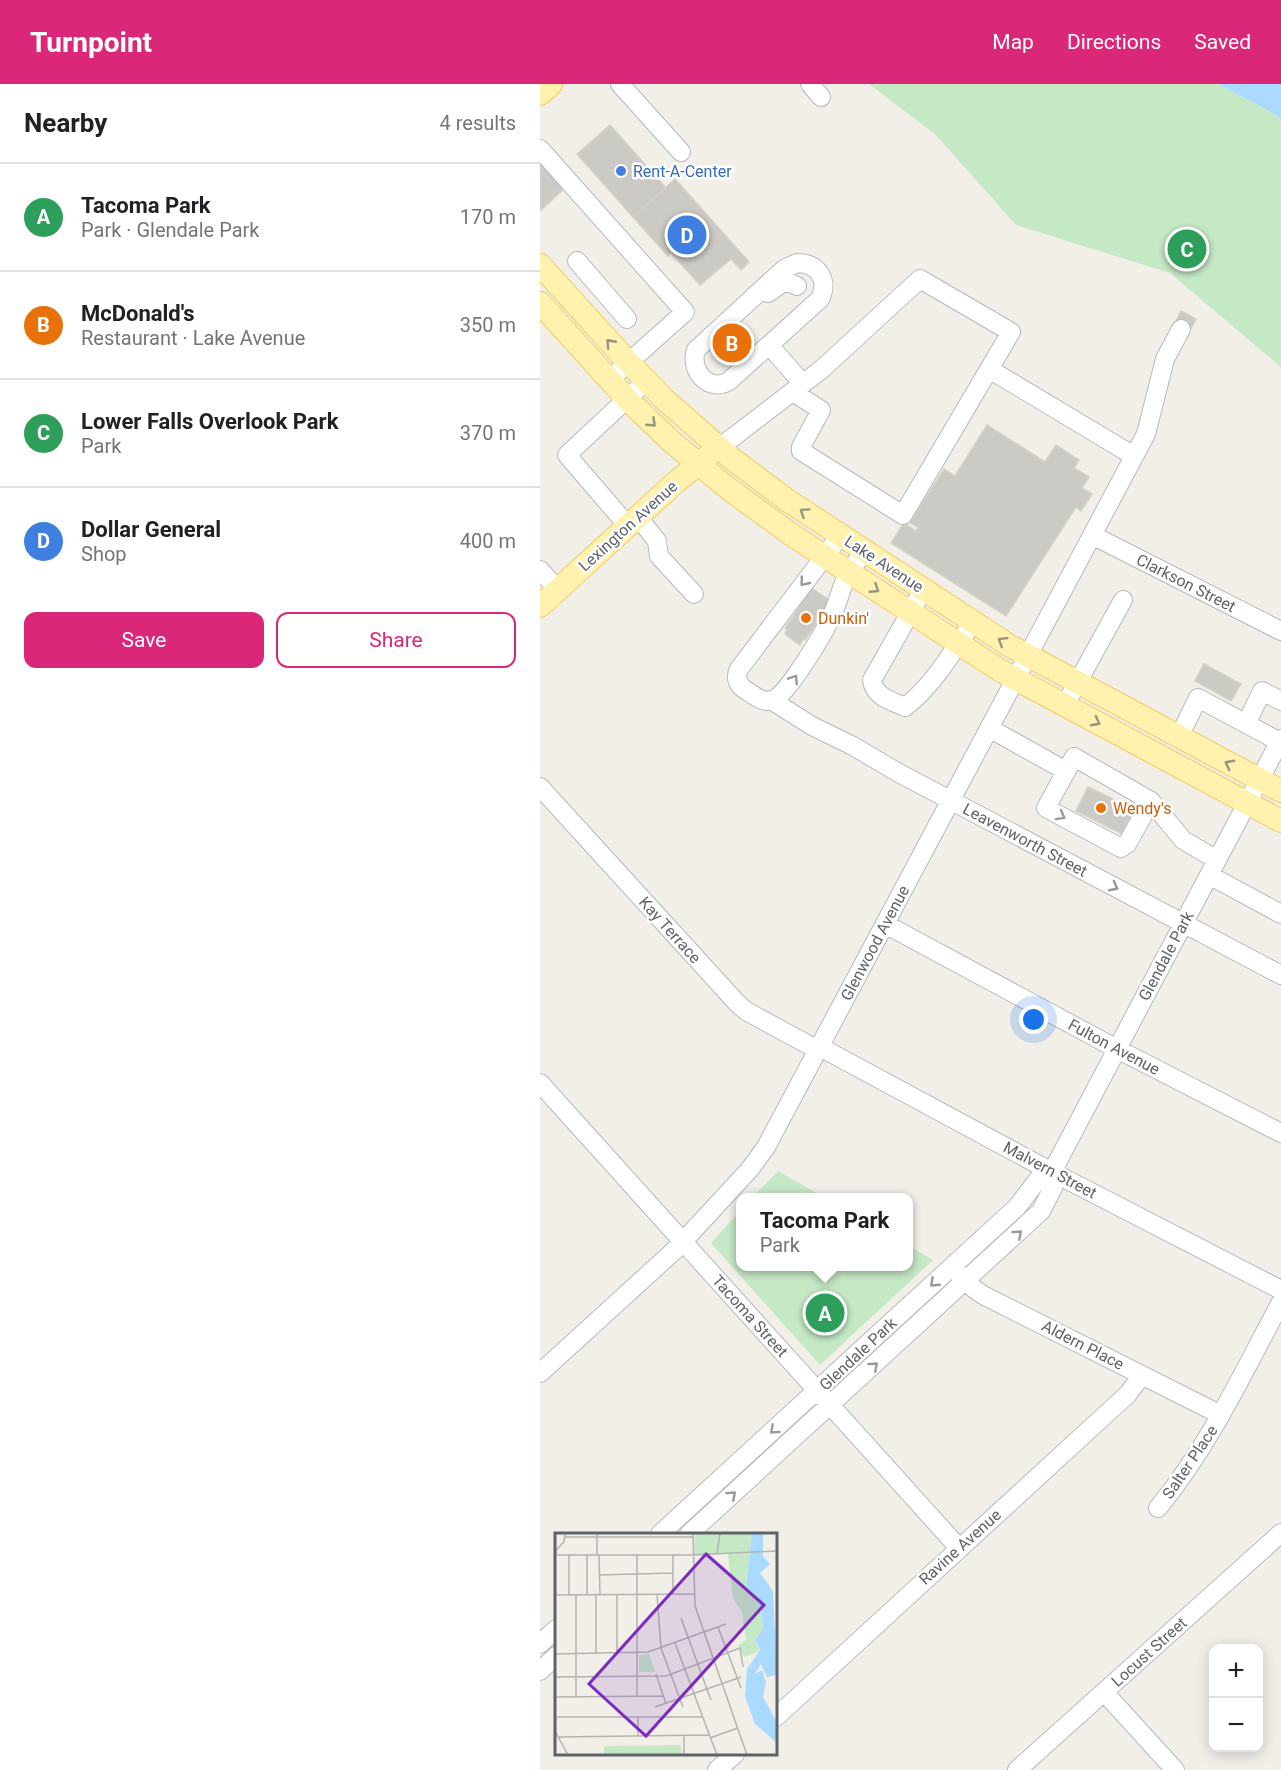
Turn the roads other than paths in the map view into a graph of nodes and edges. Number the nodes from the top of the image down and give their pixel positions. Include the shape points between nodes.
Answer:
1 (552, 84) edge
2 (620, 84) edge
3 (540, 94) edge
4 (540, 149) edge
5 (681, 152) dead end
6 (577, 261) dead end
7 (540, 265) edge
8 (540, 303) edge
9 (627, 319) dead end
10 (790, 328) junction
11 (1181, 329) dead end
12 (701, 344) junction
13 (770, 346) junction
14 (628, 362) junction
15 (989, 369) junction
16 (609, 380) junction
17 (646, 381) junction
18 (798, 388) junction
19 (626, 398) junction
20 (719, 448) junction
21 (1134, 456) junction
22 (698, 464) junction
23 (633, 521) junction
24 (1092, 535) junction
25 (840, 536) junction
26 (864, 552) junction
27 (824, 556) junction
28 (540, 570) edge
29 (849, 572) junction
30 (558, 590) junction
31 (923, 590) junction
32 (694, 594) dead end
33 (1122, 600) dead end
34 (540, 606) edge
35 (910, 612) junction
36 (973, 622) junction
37 (1281, 631) edge
38 (958, 644) junction
39 (1027, 656) junction
40 (1016, 679) junction
41 (1077, 683) junction
42 (771, 700) junction
43 (1281, 701) edge
44 (1065, 705) junction
45 (1246, 724) junction
46 (989, 728) junction
47 (1179, 737) junction
48 (1280, 744) edge
49 (1066, 771) junction
50 (1259, 780) junction
51 (540, 787) edge
52 (1281, 791) edge
53 (951, 800) junction
54 (1151, 801) junction
55 (1247, 803) junction
56 (1281, 820) edge
57 (1213, 867) junction
58 (1279, 908) edge
59 (885, 924) junction
60 (1183, 924) junction
61 (1281, 975) edge
62 (1117, 1048) junction
63 (819, 1049) junction
64 (540, 1083) edge
65 (1281, 1133) edge
66 (1052, 1172) junction
67 (683, 1242) junction
68 (952, 1267) junction
69 (966, 1281) junction
70 (1281, 1290) edge
71 (1281, 1302) edge
72 (540, 1372) edge
73 (1142, 1375) junction
74 (817, 1391) junction
75 (830, 1405) junction
76 (1221, 1415) junction
77 (1158, 1508) dead end
78 (661, 1533) edge
79 (690, 1533) edge
80 (1281, 1533) edge
81 (959, 1548) junction
82 (555, 1630) edge
83 (540, 1644) edge
84 (555, 1657) edge
85 (540, 1671) edge
86 (1104, 1692) junction
87 (777, 1716) edge
88 (734, 1755) edge
89 (717, 1770) edge
90 (1017, 1770) edge
91 (1175, 1770) edge

1 - 3 main road
2 - 5 street
4 - 14 street via 685,312
6 - 9 street
14 -> 7 main road, Lake Avenue
8 - 16 main road, Lake Avenue
10 - 12 street via 804,295 785,281 717,339
10 - 12 street via 820,299 825,285 812,266 804,263 784,269
10 - 13 street
11 - 21 street, Glenwood Avenue via 1165,359 1146,434
12 - 13 street via 694,356 695,367 705,380 717,386 729,381
13 - 18 street
14 - 16 street
14 - 17 main road, Lake Avenue
15 - 18 street via 1011,332 920,279
15 - 18 street via 903,515 801,451 821,411
15 - 21 street
16 - 19 main road, Lake Avenue
17 - 19 street
17 - 20 main road, Lake Avenue
18 - 20 street
19 -> 22 main road, Lake Avenue
19 - 23 street via 567,455
20 - 22 main road, Lexington Avenue
25 -> 20 main road, Lake Avenue
21 - 24 street, Glenwood Avenue
22 - 23 main road, Lexington Avenue
22 - 27 main road, Lake Avenue
23 - 30 main road, Lexington Avenue
23 - 32 street via 657,541 659,556
24 - 37 street, Clarkson Street
24 - 39 street, Glenwood Avenue
25 - 26 main road, Lake Avenue
25 - 27 street
26 - 29 street
26 - 31 main road, Lake Avenue
27 - 29 main road, Lake Avenue
27 -> 42 street, Leavenworth Street via 737,674 740,686 763,701
28 - 30 street
29 -> 35 main road, Lake Avenue
42 -> 29 street via 787,688 801,668 832,617
30 - 34 main road, Lexington Avenue
31 - 35 street
31 - 36 main road, Lake Avenue
33 - 41 street
35 - 38 main road, Lake Avenue
35 - 38 street via 872,681 882,697 905,707 941,669
36 - 38 street
39 -> 36 main road, Lake Avenue
38 - 40 main road, Lake Avenue
39 - 40 street, Glenwood Avenue
39 - 41 main road, Lake Avenue
40 - 44 main road, Lake Avenue
40 - 46 street, Glenwood Avenue
41 - 44 street
41 - 47 main road, Lake Avenue
42 - 53 street, Leavenworth Street
43 - 45 street via 1262,691
44 -> 55 main road, Lake Avenue
45 - 47 street via 1198,698
45 - 48 street
46 - 49 street
46 - 53 street, Glenwood Avenue
50 -> 47 main road, Lake Avenue
48 - 50 street, Glendale Park
49 - 54 street via 1074,757
49 -> 54 street via 1046,808 1121,848
50 - 52 main road, Lake Avenue
50 - 55 street, Glendale Park
51 - 63 street, Kay Terrace via 737,1003
53 - 59 street, Glenwood Avenue
53 -> 60 street, Leavenworth Street
54 - 57 street via 1183,840
55 - 56 main road, Lake Avenue
55 - 57 street, Glendale Park
57 - 58 street
57 - 60 street, Glendale Park
59 - 62 street, Fulton Avenue
59 - 63 street, Glenwood Avenue
60 - 61 street, Leavenworth Street
60 - 62 street, Glendale Park
62 - 65 street, Fulton Avenue
62 - 66 street, Glendale Park
63 - 66 street, Malvern Street
63 - 67 street, Glenwood Avenue via 761,1155
64 - 67 street, Tacoma Street
66 - 68 street, Glendale Park via 1040,1177 1021,1204
69 -> 66 street, Glendale Park via 1041,1211 1053,1188
66 - 70 street, Malvern Street
67 - 72 street, Glenwood Avenue
67 - 74 street, Tacoma Street
68 - 69 street, Aldern Place
68 -> 74 street, Glendale Park
69 - 73 street, Aldern Place via 983,1294
75 -> 69 street, Glendale Park
71 - 76 street
73 - 76 street, Aldern Place
73 - 81 street, Ravine Avenue via 1128,1394
74 - 75 street, Tacoma Street
74 -> 78 street, Glendale Park
79 -> 75 street, Glendale Park
75 - 81 street, Tacoma Street
76 - 77 street, Salter Place via 1186,1473
80 - 86 street, Locust Street
81 - 87 street, Ravine Avenue
82 - 83 street
84 - 85 street
86 - 90 street, Locust Street
86 - 91 street
88 - 89 street

